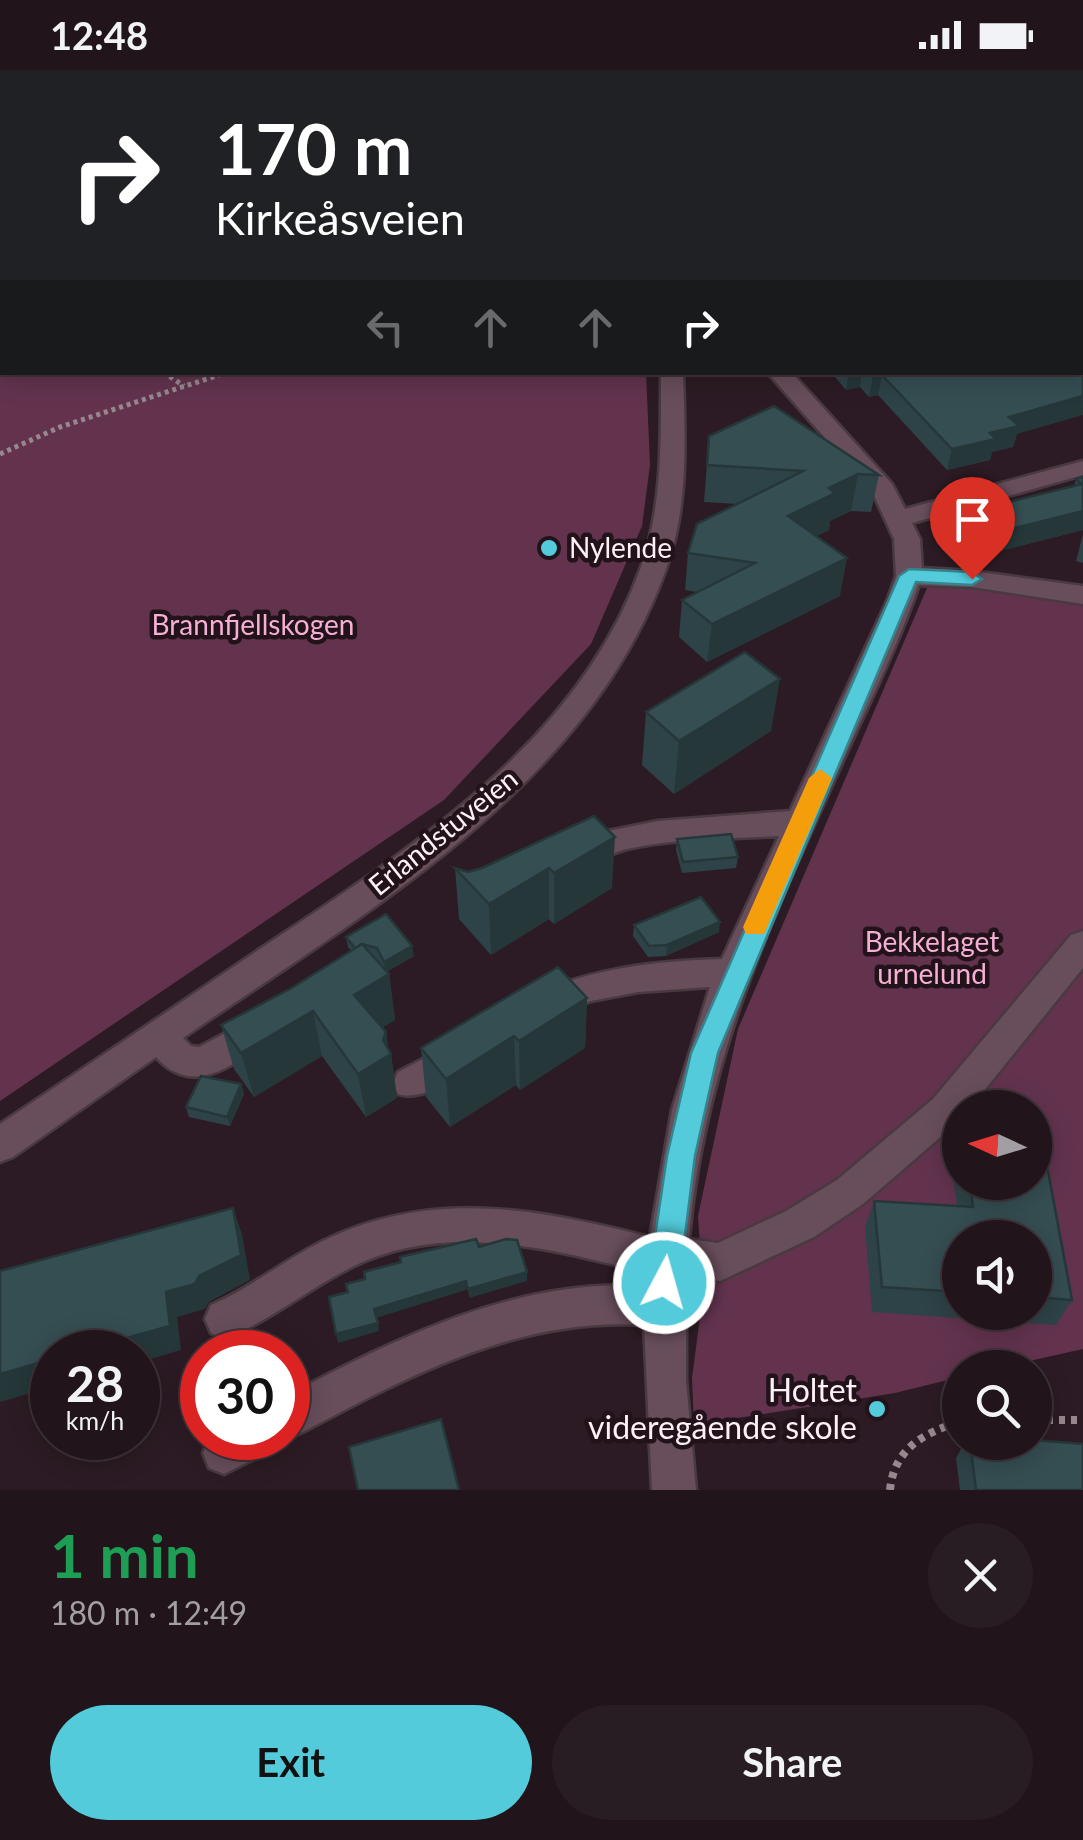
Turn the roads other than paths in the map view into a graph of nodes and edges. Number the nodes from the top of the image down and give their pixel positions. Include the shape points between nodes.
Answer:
1 (672, 375) edge
2 (781, 375) edge
3 (1083, 468) edge
4 (900, 518) junction
5 (909, 576) junction
6 (1083, 596) edge
7 (801, 822) junction
8 (557, 865) edge
9 (1083, 944) edge
10 (736, 972) junction
11 (284, 1018) edge
12 (159, 1036) junction
13 (411, 1083) dead end
14 (0, 1145) edge
15 (665, 1257) junction
16 (662, 1307) junction
17 (225, 1319) dead end
18 (310, 1406) edge
19 (674, 1490) edge

1 - 12 street, Erlandstuveien via 675,476 659,558 625,637 572,715 527,765 436,844
2 - 4 street via 866,467
3 - 4 street
4 - 5 street
5 - 6 street
5 - 7 street
7 - 8 street via 617,840
7 - 10 street
9 - 15 street via 946,1110 850,1192 720,1262
10 - 13 street via 599,982
10 - 15 street via 704,1053
11 - 12 street via 203,1062 182,1061
12 - 14 street, Erlandstuveien
15 - 16 street
15 - 17 street via 520,1224 444,1224 358,1244
16 - 18 street via 598,1303 522,1317 417,1352
16 - 19 street

